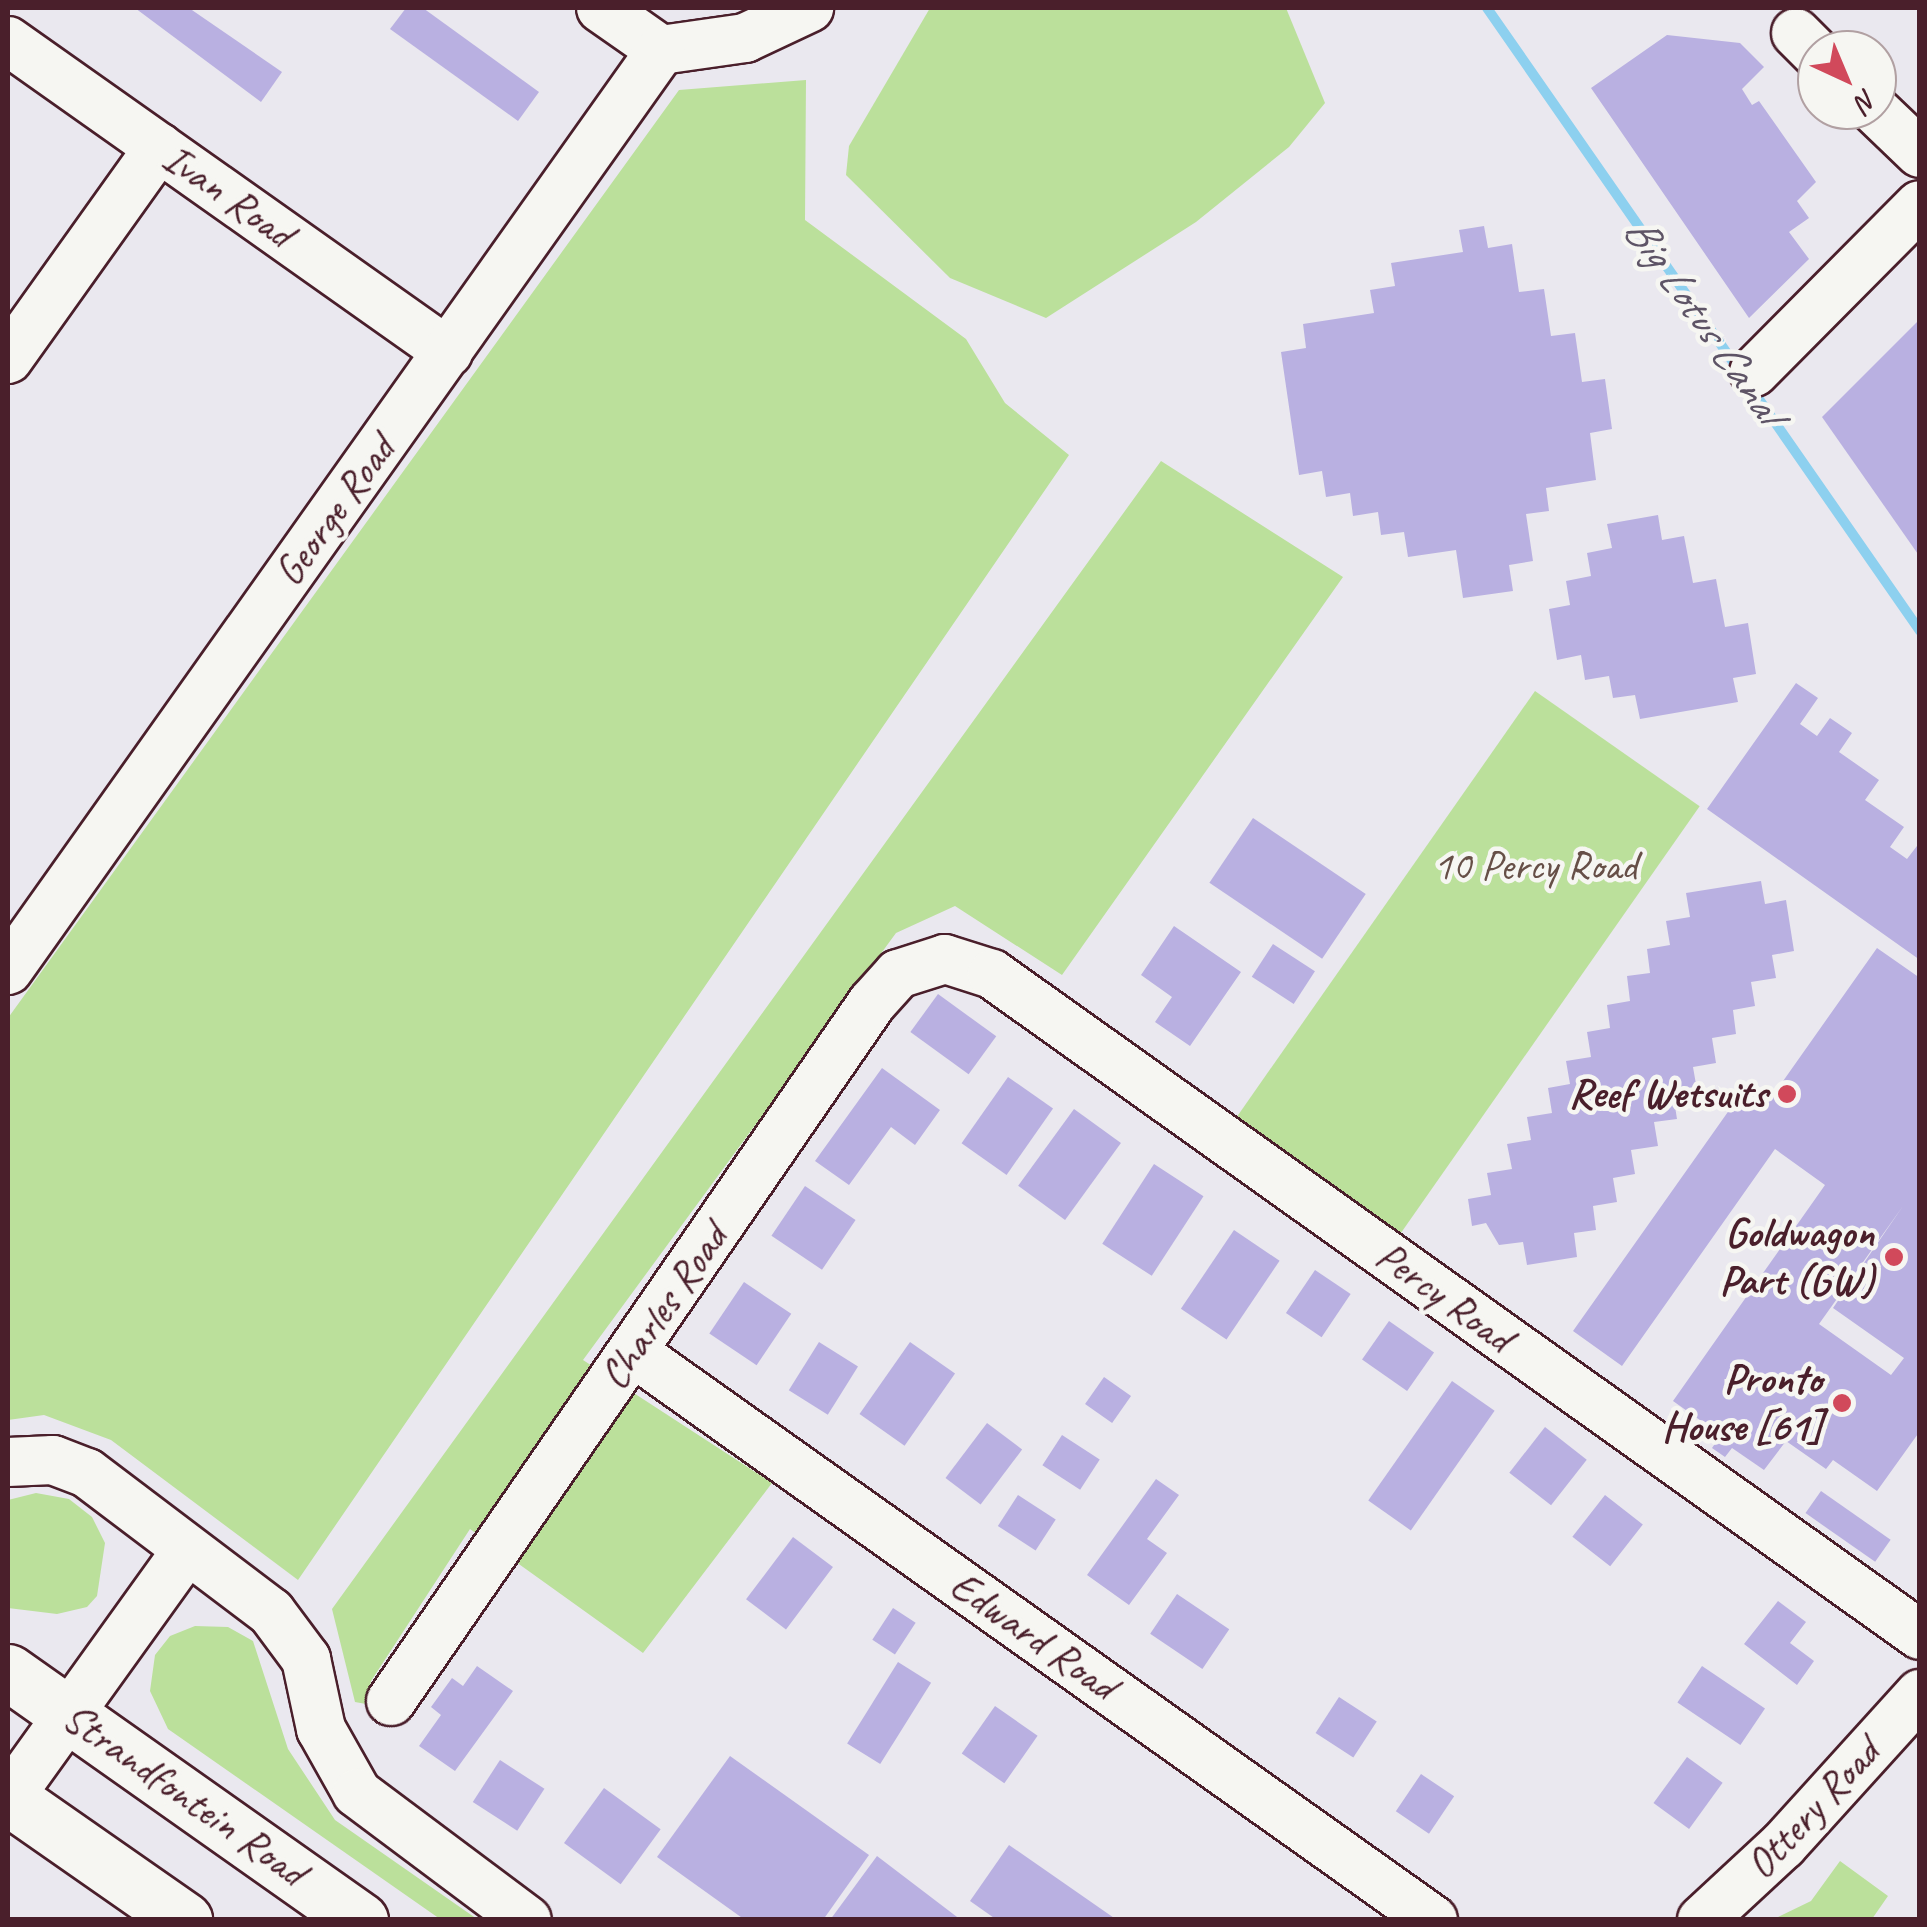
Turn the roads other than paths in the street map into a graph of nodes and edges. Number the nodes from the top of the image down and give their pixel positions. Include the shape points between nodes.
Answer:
1 (601, 8) edge
2 (808, 8) edge
3 (8, 41) edge
4 (661, 50) junction
5 (1896, 130) edge
6 (158, 147) junction
7 (1920, 153) edge
8 (1920, 205) edge
9 (448, 352) junction
10 (8, 359) edge
11 (1754, 372) dead end
12 (967, 962) joint
13 (8, 970) edge
14 (633, 1352) junction
15 (8, 1462) edge
16 (187, 1550) junction
17 (1920, 1634) edge
18 (8, 1672) edge
19 (1920, 1694) edge
20 (391, 1701) dead end
21 (69, 1714) junction
22 (8, 1798) edge
23 (184, 1920) edge
24 (360, 1920) edge
25 (527, 1920) edge
26 (1434, 1920) edge
27 (1702, 1920) edge

1 - 4 street
2 - 4 street via 745,38
3 - 6 street, Ivan Road
4 - 9 street, George Road
5 - 7 street
6 - 9 street, Ivan Road
6 - 10 street
8 - 11 street
9 - 13 street, George Road
12 - 14 street, Charles Road via 920,962 872,1003
12 - 17 street, Percy Road
14 - 20 street, Charles Road
14 - 26 street, Edward Road
15 - 16 street via 53,1460 87,1472
16 - 21 street
16 - 25 street via 290,1632 306,1660 320,1729 357,1793
18 - 21 main road, Strandfontein Road
19 - 27 street, Ottery Road via 1784,1845
21 - 22 street
21 - 24 main road, Strandfontein Road
22 - 23 main road

